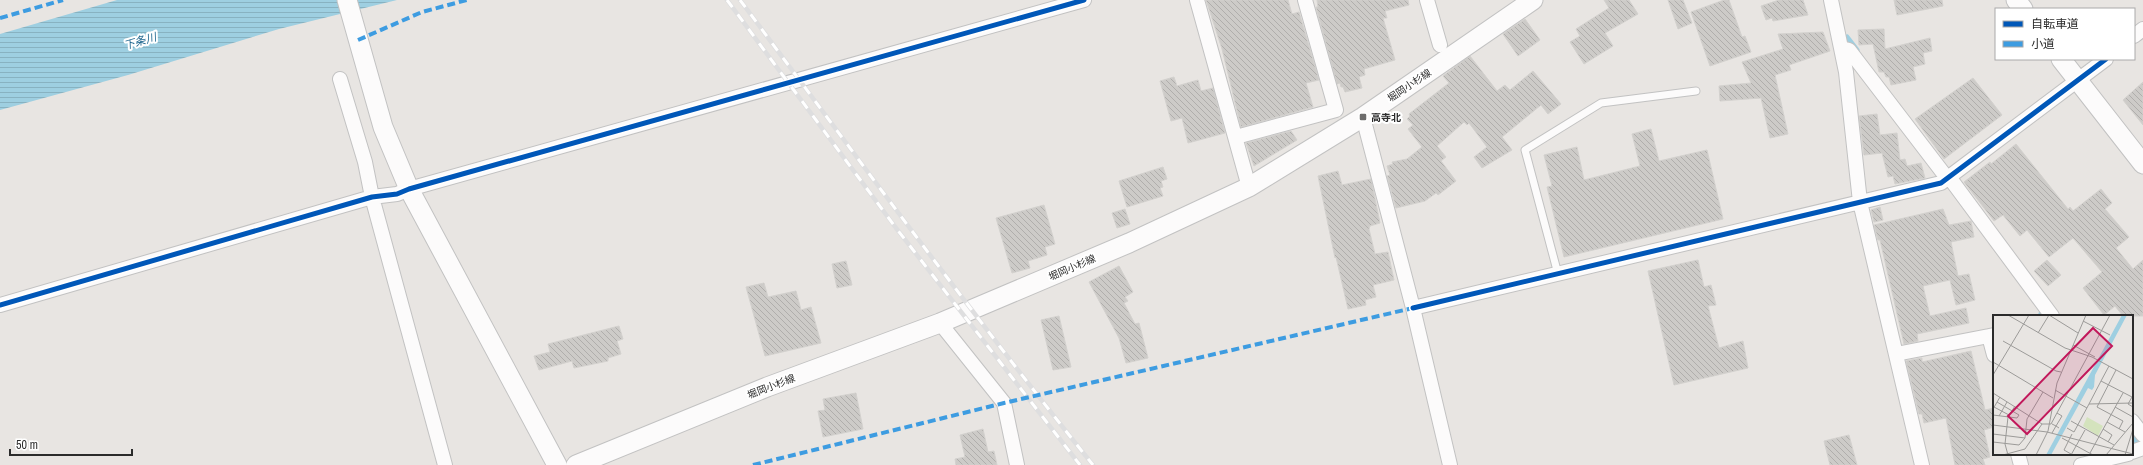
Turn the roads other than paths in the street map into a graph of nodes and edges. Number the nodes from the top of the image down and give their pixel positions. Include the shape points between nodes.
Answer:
1 (347, 0) edge
2 (1084, 0) edge
3 (1197, 0) edge
4 (1305, 0) edge
5 (1427, 0) edge
6 (1533, 0) edge
7 (1831, 0) edge
8 (2016, 0) edge
9 (2022, 8) edge
10 (2143, 29) edge
11 (2135, 35) edge
12 (1440, 45) dead end
13 (1841, 48) junction
14 (2062, 60) edge
15 (2105, 60) edge
16 (340, 80) dead end
17 (2078, 81) junction
18 (1696, 91) dead end
19 (1363, 117) junction
20 (1236, 137) junction
21 (2143, 164) edge
22 (1948, 177) junction
23 (1249, 186) junction
24 (409, 189) junction
25 (372, 197) junction
26 (1860, 202) junction
27 (1558, 274) junction
28 (0, 305) edge
29 (1413, 308) junction
30 (2051, 315) edge
31 (940, 323) junction
32 (1992, 335) edge
33 (1993, 345) edge
34 (1896, 354) junction
35 (2133, 422) edge
36 (2143, 435) edge
37 (2143, 448) edge
38 (2133, 453) edge
39 (2018, 455) edge
40 (2126, 457) edge
41 (445, 465) edge
42 (557, 465) edge
43 (576, 465) edge
44 (1017, 465) edge
45 (1450, 465) edge
46 (1922, 465) edge
47 (2021, 465) edge
48 (2081, 465) edge

1 - 24 main road via 383,126
2 - 24 street
3 - 20 street
4 - 20 street via 1336,110
5 - 12 street
6 - 19 main road, 堀岡小杉線
7 - 13 street
8 - 9 main road
10 - 11 street
13 - 22 street via 1849,50
13 - 26 street via 1846,72
14 - 17 main road
15 - 17 street
16 - 25 street via 365,162
17 - 21 main road
17 - 22 street
18 - 27 lane via 1601,103 1525,150
19 - 23 main road, 堀岡小杉線
19 - 29 street
20 - 23 street
22 - 26 street via 1941,183
22 - 30 street
23 - 31 main road, 堀岡小杉線 via 1128,243
24 - 25 street via 397,194
24 - 42 main road
25 - 28 street
25 - 41 street
26 - 27 street
26 - 34 street
27 - 29 street
29 - 45 street
31 - 43 main road, 堀岡小杉線 via 767,387
31 - 44 street via 1004,404
32 - 33 street
32 - 34 street
34 - 46 street
35 - 36 street
37 - 38 street
39 - 47 street
40 - 48 street

